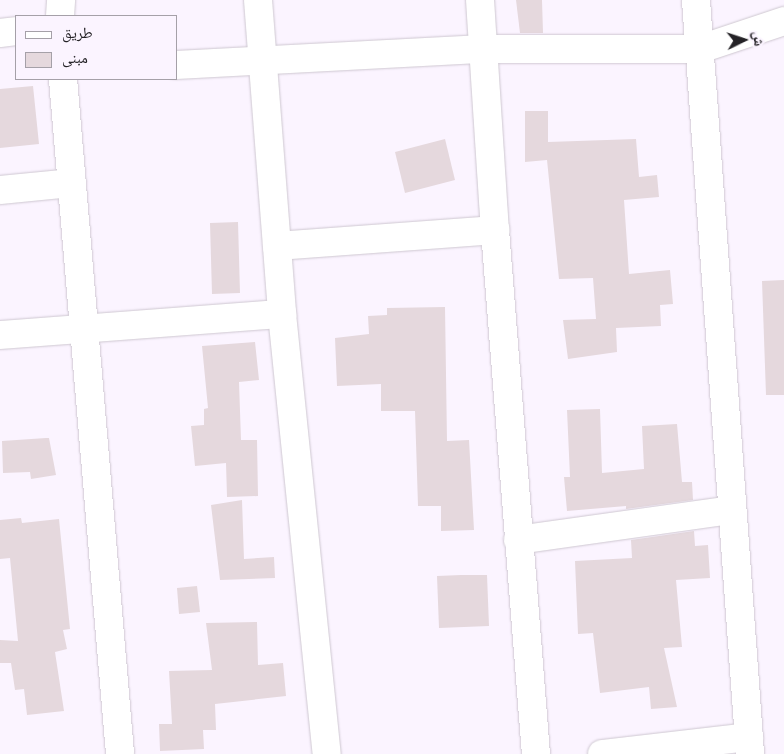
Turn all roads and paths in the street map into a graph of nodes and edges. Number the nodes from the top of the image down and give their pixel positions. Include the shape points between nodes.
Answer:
1 (61, 0) edge
2 (258, 0) edge
3 (480, 0) edge
4 (696, 0) edge
5 (60, 15) edge
6 (784, 21) edge
7 (15, 31) edge
8 (0, 32) edge
9 (484, 48) junction
10 (700, 49) junction
11 (261, 59) junction
12 (178, 65) edge
13 (63, 80) edge
14 (72, 184) junction
15 (0, 190) edge
16 (494, 230) junction
17 (277, 246) junction
18 (282, 314) junction
19 (84, 329) junction
20 (0, 335) edge
21 (732, 510) junction
22 (518, 540) junction
23 (749, 746) edge
24 (120, 754) edge
25 (327, 754) edge
26 (536, 754) edge
27 (602, 754) edge

1 - 5 street
2 - 11 street
3 - 9 street
4 - 10 street
6 - 10 street
7 - 8 street
9 - 10 street
9 - 11 street
9 - 16 street
10 - 21 street
11 - 12 street
11 - 17 street
13 - 14 street
14 - 15 street
14 - 19 street
16 - 17 street
16 - 22 street
17 - 18 street
18 - 19 street
18 - 25 street
19 - 20 street
19 - 24 street
21 - 22 street
21 - 23 street
22 - 26 street
23 - 27 street

